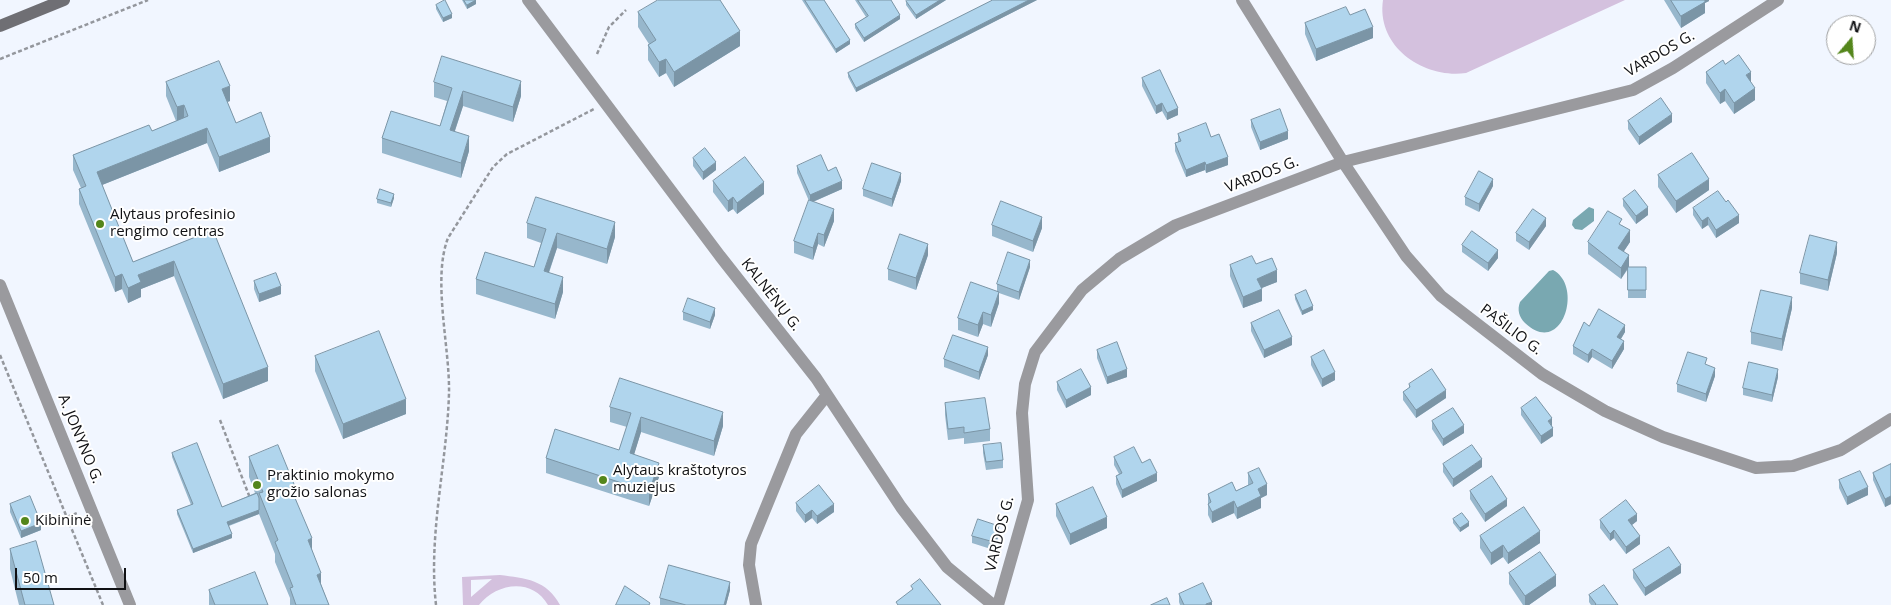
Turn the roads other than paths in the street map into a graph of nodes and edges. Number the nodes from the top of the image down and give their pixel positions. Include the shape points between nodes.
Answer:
1 (64, 0) edge
2 (528, 0) edge
3 (1242, 0) edge
4 (1778, 0) edge
5 (0, 26) edge
6 (1343, 162) junction
7 (0, 285) edge
8 (827, 395) junction
9 (1891, 418) edge
10 (130, 605) edge
11 (756, 605) edge
12 (993, 605) edge
13 (998, 605) edge

1 - 5 main road
2 - 8 street, KALNĖNŲ G.
3 - 6 street, PAŠILIO G.
4 - 6 street, VARDOS G. via 1633,90
6 - 9 street, PAŠILIO G. via 1406,256 1441,296 1542,374 1605,411 1663,437 1756,468 1793,466 1841,450
6 - 13 street, VARDOS G. via 1176,224 1119,259 1082,290 1058,320 1035,352 1025,384 1022,413 1028,500
7 - 10 street, A. JONYNO G.
8 - 11 street via 796,434 751,544 749,565
8 - 12 street, KALNĖNŲ G. via 901,507 947,566

